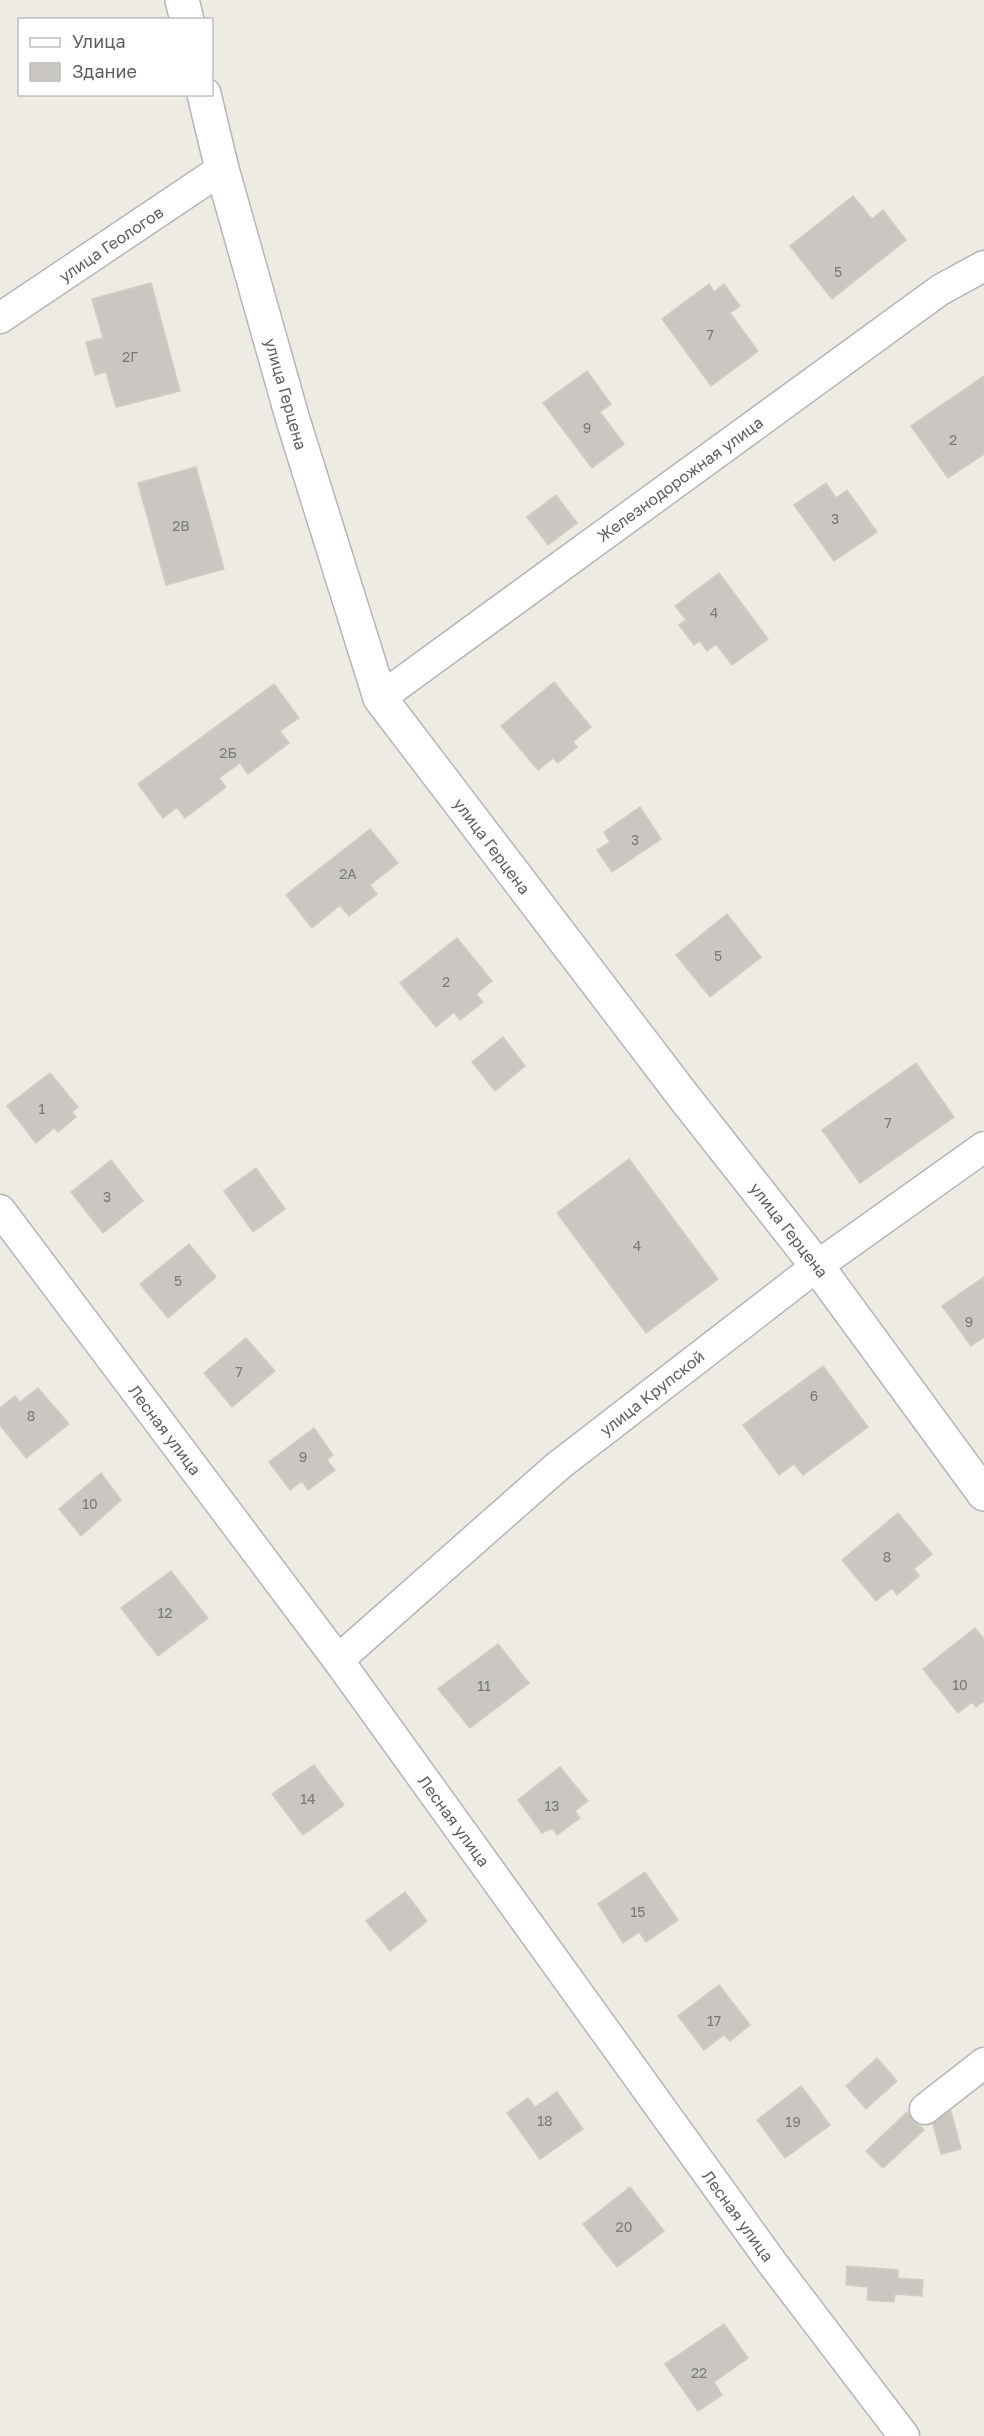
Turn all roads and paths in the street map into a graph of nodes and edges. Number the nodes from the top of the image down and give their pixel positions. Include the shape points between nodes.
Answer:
1 (182, 0) edge
2 (186, 18) edge
3 (204, 96) edge
4 (222, 169) junction
5 (984, 266) edge
6 (0, 318) edge
7 (380, 698) junction
8 (984, 1147) edge
9 (0, 1210) edge
10 (817, 1266) junction
11 (984, 1494) edge
12 (338, 1660) junction
13 (984, 2063) edge
14 (925, 2109) dead end
15 (904, 2436) edge

1 - 2 street
3 - 4 street, улица Герцена
4 - 6 street, улица Геологов
4 - 7 street, улица Герцена via 293,420
5 - 7 street, Железнодорожная улица via 940,290
7 - 10 street, улица Герцена
8 - 10 street, улица Крупской
9 - 12 street, Лесная улица
10 - 11 street, улица Герцена
10 - 12 street, улица Крупской via 558,1466
12 - 15 street, Лесная улица via 773,2264
13 - 14 street

